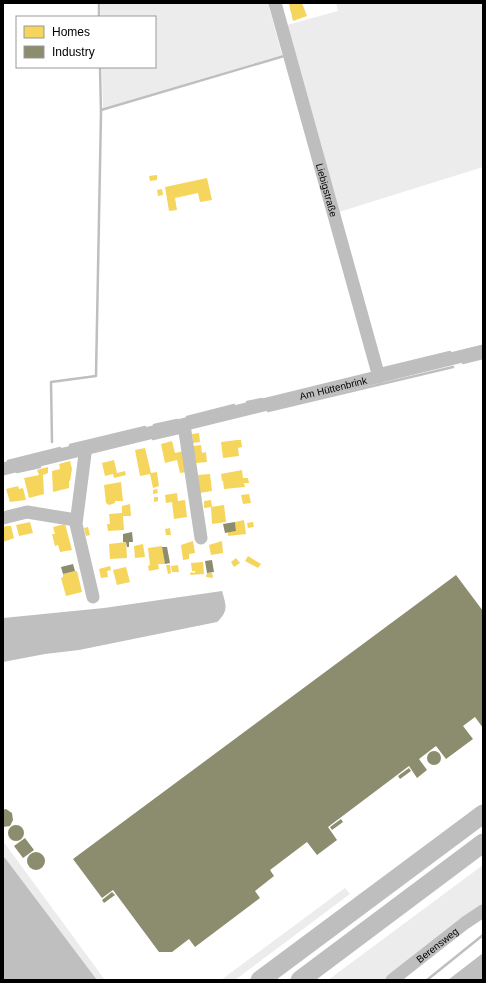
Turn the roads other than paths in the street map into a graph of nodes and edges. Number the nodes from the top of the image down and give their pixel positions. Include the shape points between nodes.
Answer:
1 (275, 3) edge
2 (483, 351) edge
3 (379, 377) junction
4 (184, 425) junction
5 (84, 449) junction
6 (3, 469) edge
7 (3, 518) edge
8 (76, 520) junction
9 (201, 538) dead end
10 (93, 597) dead end
11 (483, 814) edge
12 (483, 843) edge
13 (483, 911) edge
14 (260, 980) edge
15 (300, 980) edge
16 (392, 980) edge

1 - 3 street, Liebigstraße
2 - 3 street, Am Hüttenbrink
3 - 4 street, Am Hüttenbrink
4 - 5 street, Am Hüttenbrink
4 - 9 street
5 - 6 street, Am Hüttenbrink
5 - 8 street
7 - 8 street via 27,512
8 - 10 street
11 - 14 highway
12 - 15 highway
13 - 16 street, Berensweg

